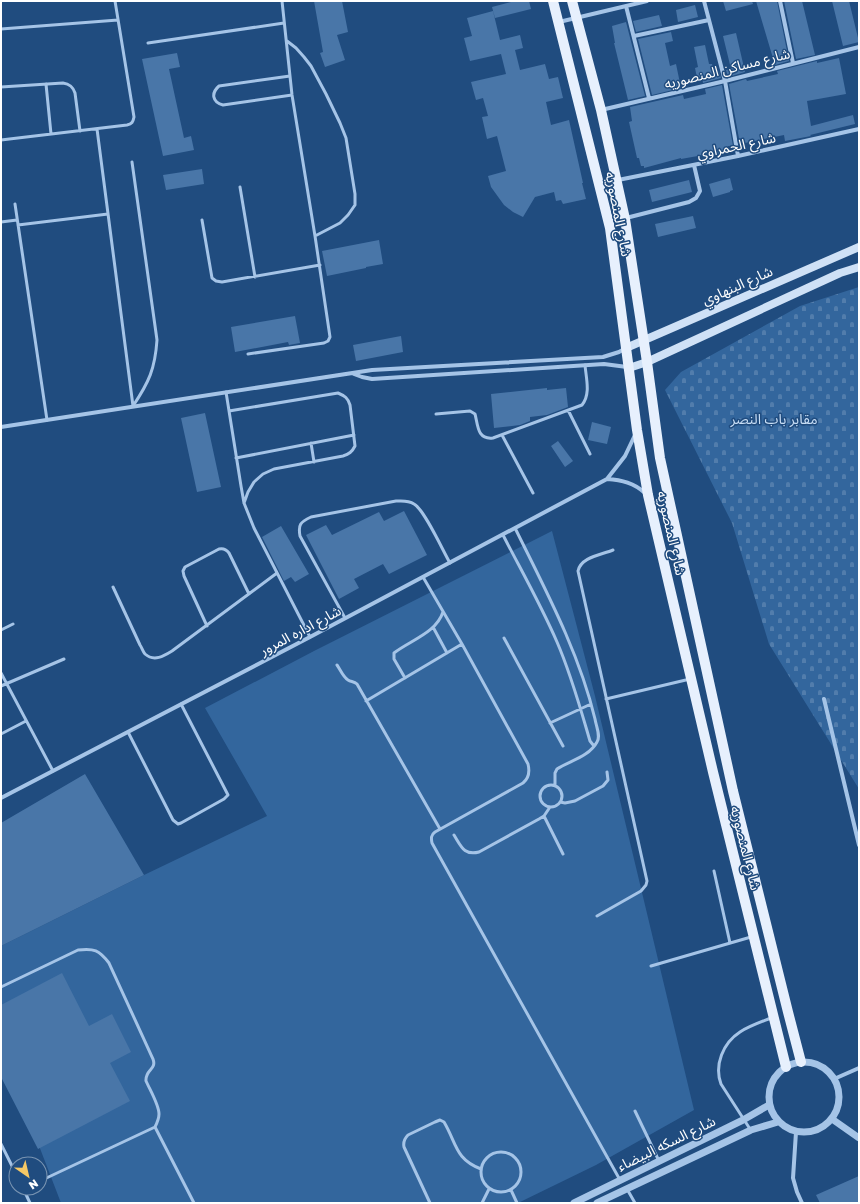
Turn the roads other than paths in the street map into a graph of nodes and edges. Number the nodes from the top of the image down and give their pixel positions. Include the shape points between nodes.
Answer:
1 (115, 1) edge
2 (282, 1) edge
3 (553, 1) edge
4 (572, 1) edge
5 (647, 1) edge
6 (704, 1) edge
7 (780, 1) edge
8 (636, 2) edge
9 (626, 6) junction
10 (576, 18) junction
11 (118, 20) junction
12 (709, 20) junction
13 (558, 22) junction
14 (284, 23) junction
15 (1, 29) edge
16 (634, 36) junction
17 (286, 41) junction
18 (148, 43) dead end
19 (859, 47) edge
20 (793, 64) junction
21 (290, 76) junction
22 (725, 81) junction
23 (46, 84) junction
24 (1, 87) edge
25 (292, 95) junction
26 (649, 98) junction
27 (601, 110) junction
28 (97, 129) junction
29 (859, 129) edge
30 (80, 131) junction
31 (51, 134) junction
32 (1, 140) edge
33 (738, 156) junction
34 (132, 162) dead end
35 (694, 165) junction
36 (617, 180) junction
37 (240, 187) dead end
38 (15, 204) dead end
39 (108, 214) junction
40 (625, 219) junction
41 (17, 220) junction
42 (202, 220) dead end
43 (1, 222) edge
44 (18, 225) junction
45 (315, 236) junction
46 (859, 247) edge
47 (320, 266) junction
48 (859, 267) edge
49 (255, 277) junction
50 (644, 341) junction
51 (626, 348) junction
52 (248, 354) dead end
53 (647, 362) junction
54 (585, 366) junction
55 (629, 368) junction
56 (353, 373) junction
57 (226, 392) junction
58 (133, 406) junction
59 (568, 410) junction
60 (229, 411) junction
61 (436, 414) dead end
62 (47, 420) junction
63 (1, 427) edge
64 (636, 430) junction
65 (354, 435) junction
66 (502, 435) junction
67 (311, 443) junction
68 (590, 454) dead end
69 (236, 458) junction
70 (660, 458) junction
71 (314, 462) junction
72 (642, 462) junction
73 (607, 478) junction
74 (533, 493) dead end
75 (648, 496) junction
76 (244, 503) junction
77 (515, 528) junction
78 (503, 535) junction
79 (613, 550) dead end
80 (450, 563) junction
81 (277, 573) junction
82 (423, 577) junction
83 (113, 586) dead end
84 (249, 594) junction
85 (443, 612) junction
86 (345, 618) junction
87 (13, 624) dead end
88 (207, 626) junction
89 (433, 627) junction
90 (1, 630) edge
91 (310, 637) junction
92 (504, 638) dead end
93 (462, 644) junction
94 (447, 652) junction
95 (64, 659) dead end
96 (338, 665) dead end
97 (1, 673) edge
98 (708, 675) junction
99 (405, 678) junction
100 (692, 678) junction
101 (7, 684) junction
102 (1, 686) edge
103 (606, 699) junction
104 (824, 699) dead end
105 (366, 701) junction
106 (181, 704) junction
107 (591, 704) junction
108 (581, 709) junction
109 (26, 721) junction
110 (550, 723) junction
111 (128, 732) junction
112 (1, 734) edge
113 (563, 746) dead end
114 (594, 746) junction
115 (53, 771) junction
116 (607, 772) dead end
117 (555, 786) junction
118 (1, 798) edge
119 (560, 802) junction
120 (550, 807) junction
121 (544, 816) junction
122 (440, 829) junction
123 (454, 835) dead end
124 (859, 846) edge
125 (562, 854) dead end
126 (714, 871) dead end
127 (597, 916) dead end
128 (768, 934) junction
129 (753, 937) junction
130 (730, 943) junction
131 (651, 966) dead end
132 (1, 987) edge
133 (788, 1012) junction
134 (773, 1017) junction
135 (801, 1062) junction
136 (786, 1067) junction
137 (859, 1068) edge
138 (834, 1079) junction
139 (769, 1105) junction
140 (635, 1111) dead end
141 (832, 1119) junction
142 (743, 1120) junction
143 (778, 1122) junction
144 (155, 1127) junction
145 (751, 1130) junction
146 (796, 1132) junction
147 (859, 1138) edge
148 (1, 1144) edge
149 (8, 1158) edge
150 (659, 1161) junction
151 (481, 1169) junction
152 (48, 1177) edge
153 (620, 1180) junction
154 (489, 1189) junction
155 (627, 1189) junction
156 (511, 1190) junction
157 (194, 1203) edge
158 (430, 1203) edge
159 (482, 1203) edge
160 (517, 1203) edge
161 (574, 1203) edge
162 (597, 1203) edge
163 (635, 1203) edge
164 (802, 1203) edge

1 - 11 lane
2 - 14 lane
3 - 13 main road, شارع المنصوريه
4 - 10 main road, شارع المنصوريه
5 - 8 street
6 - 12 street
7 - 20 street
8 - 9 street
9 - 10 street
9 - 16 street
10 - 13 street
10 - 27 main road, شارع المنصوريه
11 - 15 lane
11 - 28 lane via 134,121 127,125
12 - 16 street
12 - 22 street
13 - 51 main road, شارع المنصوريه via 610,228
14 - 17 lane
14 - 18 lane
16 - 26 street
17 - 21 lane
17 - 45 lane via 296,48 311,66 340,123 346,138 355,194 354,205 348,215 340,223
19 - 20 street, شارع مساكن المنصوريه
20 - 22 street, شارع مساكن المنصوريه
21 - 25 lane
21 - 25 lane via 219,86 215,89 213,97 218,104 223,105
22 - 26 street, شارع مساكن المنصوريه
22 - 33 street
23 - 24 lane
23 - 30 lane via 63,83 73,88
23 - 31 lane
25 - 45 lane
26 - 27 street, شارع مساكن المنصوريه
27 - 36 main road, شارع المنصوريه
28 - 30 lane
28 - 39 lane
29 - 33 street, شارع الحمراوي
30 - 31 lane
31 - 32 lane
33 - 35 street, شارع الحمراوي
34 - 58 lane via 157,340 156,358 151,375
35 - 36 street, شارع الحمراوي
35 - 40 street via 700,191 696,198
36 - 40 main road, شارع المنصوريه
37 - 49 lane
38 - 41 lane
39 - 44 lane
39 - 58 lane
40 - 50 main road, شارع المنصوريه
41 - 43 lane
41 - 44 lane
42 - 49 lane via 212,278 216,282 222,282
44 - 62 lane
45 - 47 lane
46 - 50 main road, شارع البنهاوي
47 - 49 lane
47 - 52 lane via 330,332 328,341
48 - 53 main road via 840,273
50 - 51 main road, شارع البنهاوي
50 - 53 main road, شارع المنصوريه
51 - 55 main road, شارع المنصوريه
51 - 56 street via 603,357
53 - 55 main road
53 - 70 main road, شارع المنصوريه
54 - 55 street via 608,364
54 - 56 street via 382,378 362,377
54 - 59 lane via 588,395 582,405
55 - 64 main road, شارع المنصوريه
56 - 57 street
57 - 58 street
57 - 60 lane
58 - 62 street
59 - 66 lane
59 - 68 lane
60 - 65 lane via 338,393 344,395 350,405
60 - 69 lane
61 - 66 lane via 470,411 474,414 482,436 487,439
62 - 63 street
64 - 72 main road, شارع المنصوريه
64 - 73 street, شارع اداره المرور via 625,456
65 - 67 lane
65 - 71 lane via 355,446 348,455
66 - 74 lane
67 - 69 lane
67 - 71 lane
69 - 76 lane
70 - 72 main road
70 - 98 main road, شارع المنصوريه
71 - 76 lane via 274,469 264,474 254,482
72 - 75 main road, شارع المنصوريه
73 - 75 street via 630,483
73 - 77 street, شارع اداره المرور
75 - 100 main road, شارع المنصوريه
76 - 81 lane
77 - 78 street, شارع اداره المرور
77 - 107 lane via 552,604
78 - 80 street, شارع اداره المرور
78 - 108 lane via 557,642
79 - 103 lane via 585,561 578,572
80 - 82 street, شارع اداره المرور
80 - 86 lane via 422,512 415,504 406,500 311,517 303,521 298,528 300,536
81 - 84 lane
81 - 91 lane
82 - 85 lane
82 - 86 street, شارع اداره المرور
83 - 88 lane via 145,654 154,658 164,656
84 - 88 lane
84 - 88 lane via 229,553 223,548 185,567 184,576
85 - 89 lane
85 - 93 lane
86 - 91 street, شارع اداره المرور
87 - 90 lane
89 - 94 lane
89 - 99 lane via 394,653 394,659
91 - 106 street, شارع اداره المرور
92 - 110 lane
93 - 94 lane
93 - 122 lane via 530,770 523,783
94 - 99 lane
95 - 101 lane
96 - 105 lane via 346,679 356,682
97 - 101 lane
98 - 100 main road
98 - 128 main road, شارع المنصوريه
99 - 105 lane
100 - 103 lane
100 - 129 main road, شارع المنصوريه
101 - 102 lane
101 - 109 lane
103 - 127 lane via 646,886
104 - 124 street
105 - 122 lane
106 - 111 street, شارع اداره المرور
106 - 111 lane via 228,795 224,800 181,823 173,820
107 - 108 lane
107 - 114 lane via 598,733
108 - 110 lane
108 - 114 lane via 590,741
109 - 112 lane
109 - 115 lane
110 - 113 lane
111 - 115 street, شارع اداره المرور
114 - 117 lane via 557,769
115 - 118 street, شارع اداره المرور
116 - 119 lane via 608,780 603,786 575,801
117 - 119 lane via 561,793
117 - 120 lane via 546,786 540,793 542,802
119 - 120 lane
120 - 121 lane
121 - 123 lane via 479,852 469,853 464,850
121 - 125 lane
122 - 153 lane via 432,834 434,848
126 - 130 lane
128 - 129 main road
128 - 133 main road, شارع المنصوريه
129 - 130 lane
129 - 134 main road, شارع المنصوريه
130 - 131 lane
132 - 144 lane via 78,950 90,949 101,953 109,963 155,1063 145,1076 158,1108 158,1121
133 - 134 main road
133 - 135 main road, شارع المنصوريه
134 - 136 main road, شارع المنصوريه
134 - 142 lane via 734,1037 722,1054 718,1067 721,1084
135 - 136 street
135 - 138 street via 820,1066
136 - 139 street via 770,1088
137 - 138 street
138 - 141 street via 839,1100
139 - 142 street, شارع السكه البيضاء
139 - 143 street
140 - 150 lane
141 - 146 street via 815,1131
141 - 147 street
142 - 145 lane
142 - 150 street, شارع السكه البيضاء
143 - 145 street, شارع السكه البيضاء
143 - 146 street
144 - 152 lane
144 - 157 lane
145 - 155 street, شارع السكه البيضاء
146 - 164 street via 793,1178
148 - 149 lane
150 - 153 street, شارع السكه البيضاء
151 - 154 lane via 481,1177
151 - 156 lane via 488,1156 495,1153 503,1152 516,1158 522,1172 516,1186
151 - 158 lane via 463,1159 444,1122 440,1120 408,1135 404,1147
153 - 161 street, شارع السكه البيضاء
154 - 156 lane via 504,1193
154 - 159 lane
155 - 162 street, شارع السكه البيضاء
155 - 163 lane
156 - 160 lane

